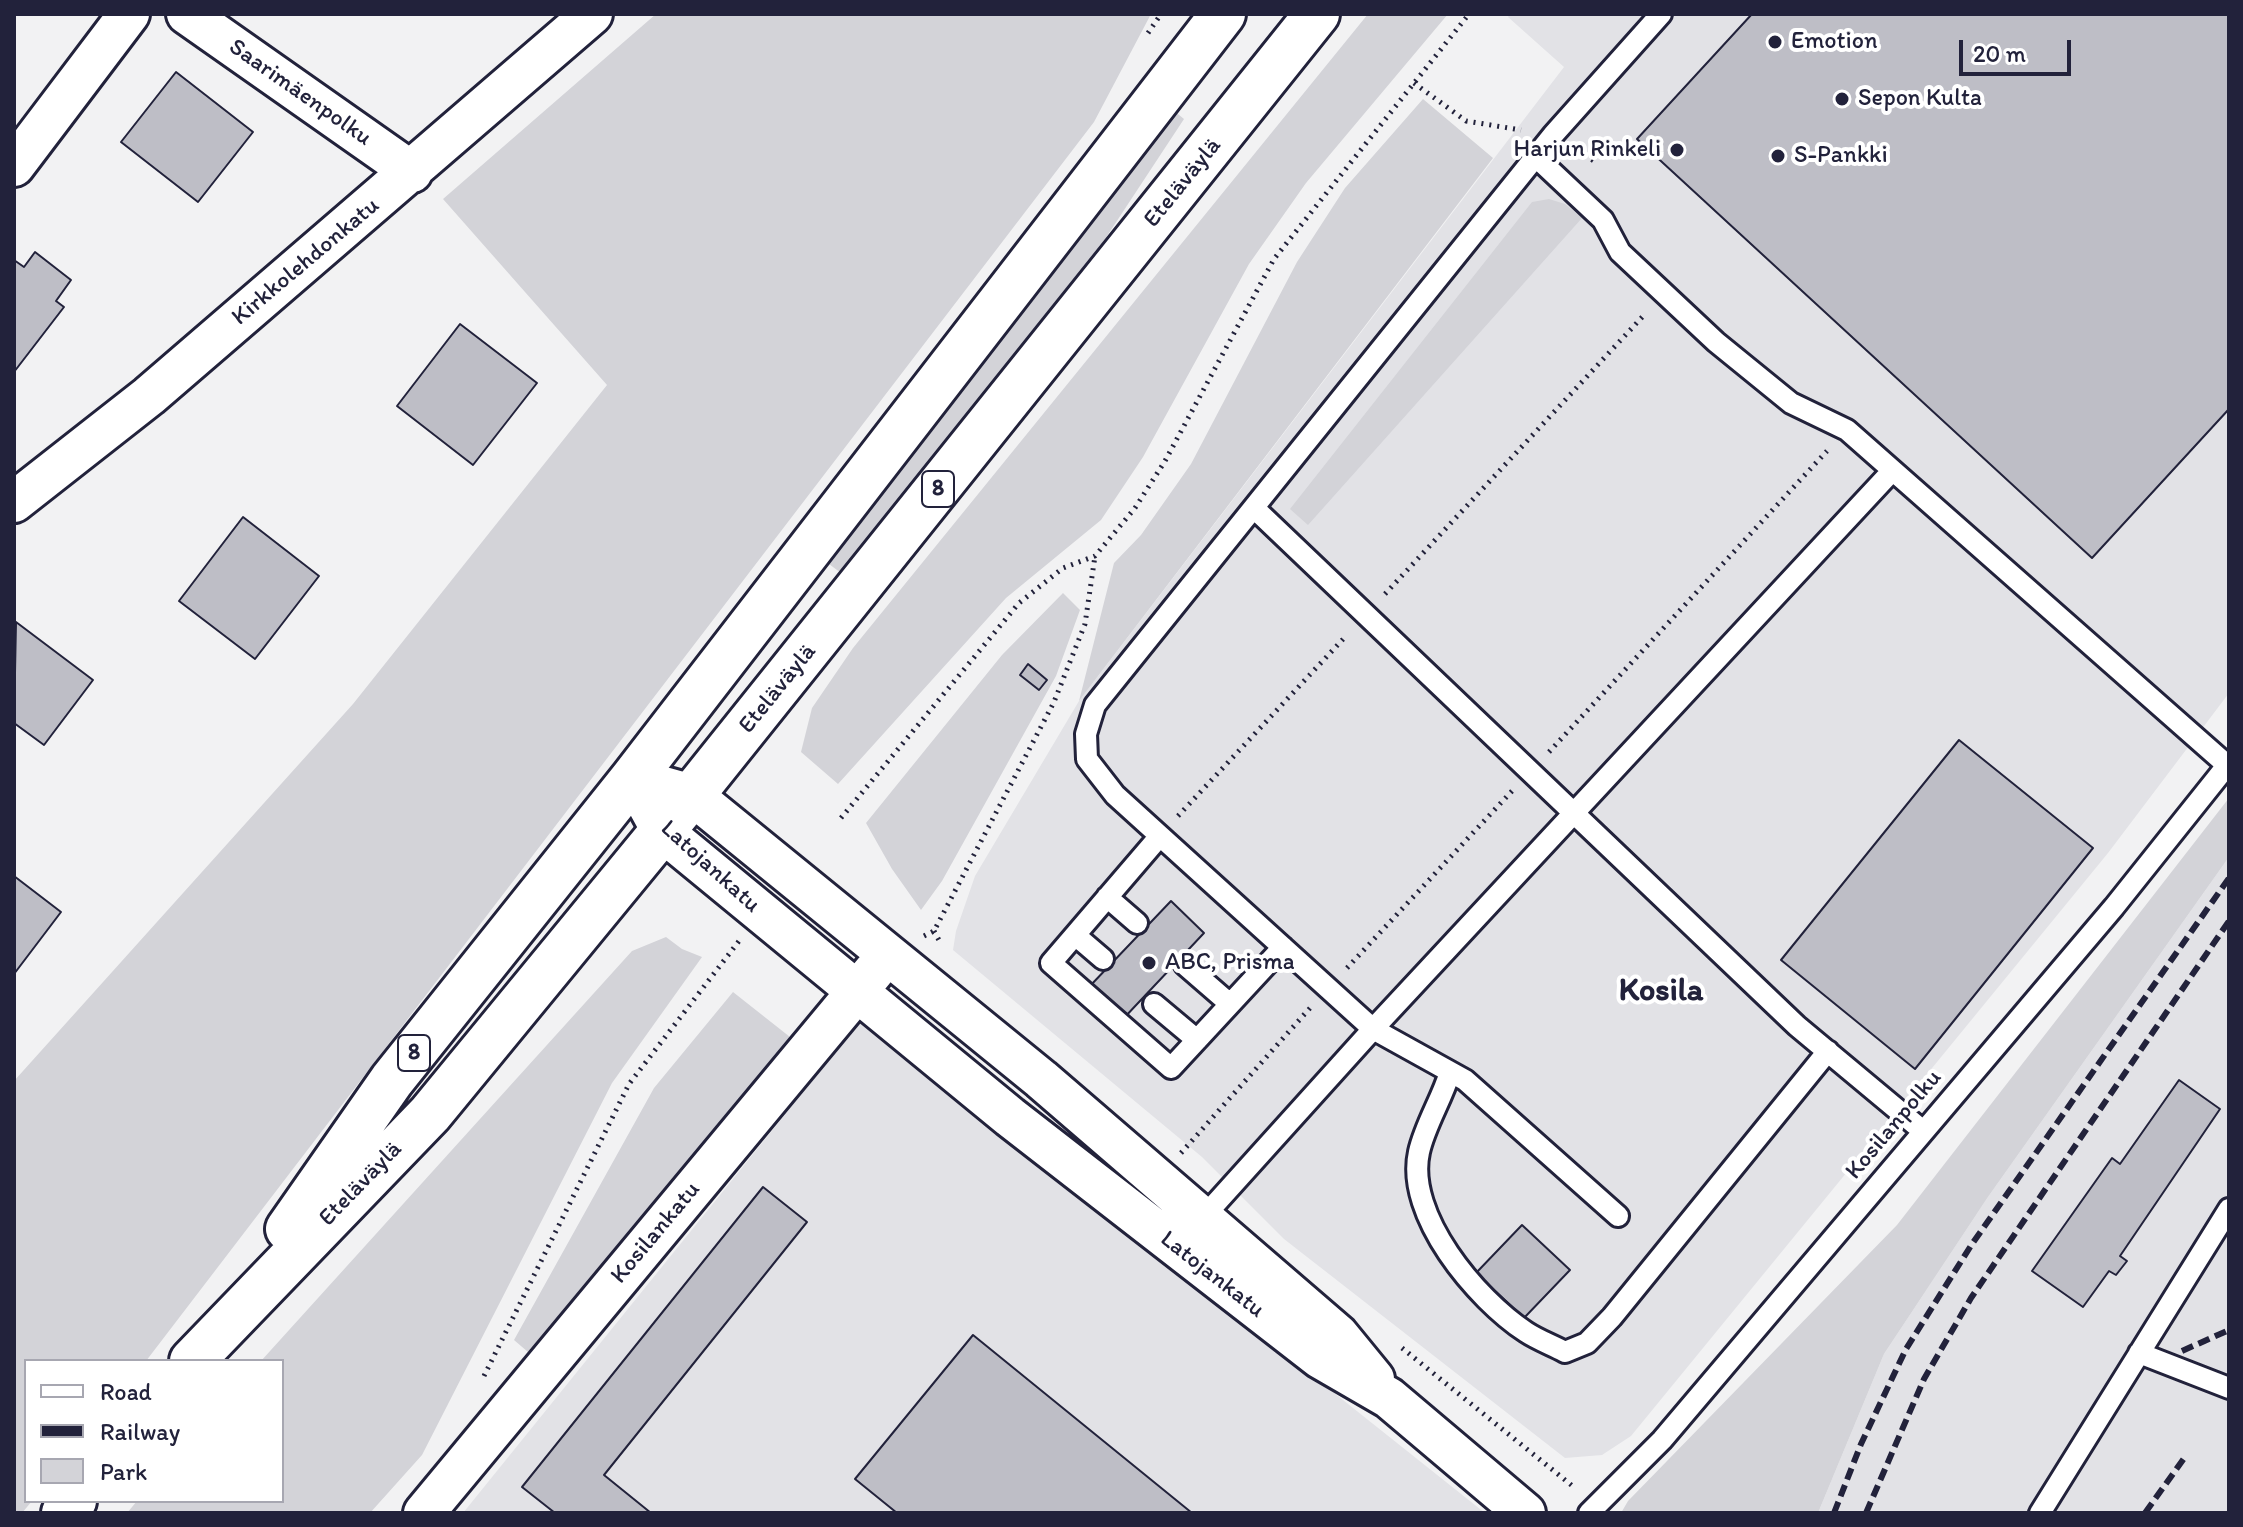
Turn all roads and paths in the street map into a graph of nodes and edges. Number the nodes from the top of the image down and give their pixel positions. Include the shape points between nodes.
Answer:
1 (129, 14) edge
2 (187, 14) edge
3 (592, 14) edge
4 (1161, 14) edge
5 (1223, 14) edge
6 (1317, 14) edge
7 (1469, 14) edge
8 (1661, 14) edge
9 (1148, 33) dead end
10 (1414, 83) junction
11 (1553, 135) junction
12 (1536, 157) junction
13 (1594, 161) dead end
14 (14, 166) edge
15 (412, 172) junction
16 (1665, 293) junction
17 (1892, 471) junction
18 (14, 502) edge
19 (1254, 508) junction
20 (1095, 556) junction
21 (1366, 615) junction
22 (2228, 764) edge
23 (633, 778) junction
24 (692, 795) junction
25 (1574, 813) junction
26 (841, 818) dead end
27 (662, 831) junction
28 (1159, 837) junction
29 (1107, 897) junction
30 (1137, 923) dead end
31 (744, 933) dead end
32 (1075, 935) junction
33 (1283, 947) junction
34 (890, 953) junction
35 (1103, 959) dead end
36 (1185, 965) dead end
37 (856, 992) junction
38 (1154, 1004) dead end
39 (1230, 1004) junction
40 (1373, 1029) junction
41 (1197, 1040) junction
42 (1828, 1051) junction
43 (1450, 1072) junction
44 (1923, 1131) junction
45 (2229, 1209) edge
46 (1618, 1216) dead end
47 (1190, 1233) junction
48 (201, 1350) edge
49 (2139, 1353) junction
50 (481, 1381) dead end
51 (2229, 1388) edge
52 (424, 1513) edge
53 (1525, 1513) edge
54 (1589, 1513) edge
55 (2040, 1513) edge

1 - 14 street
2 - 15 street, Saarimäenpolku
3 - 15 street, Kirkkolehdonkatu
4 - 9 path
5 - 23 highway, Eteläväylä / 8
6 - 24 highway, Eteläväylä / 8
7 - 10 path
8 - 11 lane
10 - 11 path via 1466,121
10 - 20 path via 1274,259 1165,461
11 - 12 lane
11 - 13 path
12 - 16 lane via 1603,220 1620,252
12 - 19 lane
15 - 18 street, Kirkkolehdonkatu via 149,396
16 - 17 lane via 1791,403 1847,430
16 - 21 path
17 - 22 lane
17 - 25 lane
19 - 21 lane
19 - 28 lane via 1095,705 1086,734 1087,759
20 - 26 path via 1063,568 1019,603
20 - 34 path via 1085,624 1054,702 934,931
21 - 25 lane
21 - 28 path
22 - 44 lane, Kosilanpolku
23 - 24 street, Latojankatu
23 - 27 street, Latojankatu
23 - 48 highway, Eteläväylä / 8 via 392,1080
24 - 27 highway, Eteläväylä / 8
24 - 34 street, Latojankatu
25 - 40 lane
25 - 42 lane
27 - 37 street, Latojankatu
27 - 48 highway, Eteläväylä / 8 via 430,1114
28 - 29 lane
28 - 33 lane
29 - 30 lane
29 - 32 lane
31 - 50 path via 629,1084
32 - 35 lane
32 - 41 lane via 1051,963 1171,1068
33 - 39 lane
33 - 40 lane
34 - 37 street, Kosilankatu
34 - 47 street, Latojankatu
36 - 39 lane
37 - 47 street, Latojankatu
37 - 52 street, Kosilankatu
38 - 41 lane
39 - 41 lane
40 - 43 lane
40 - 47 lane
42 - 43 lane via 1612,1317 1587,1343 1565,1352 1526,1332 1466,1277 1442,1245 1417,1191 1419,1151
42 - 44 lane
43 - 46 lane
44 - 54 lane, Kosilanpolku via 1662,1440
45 - 49 lane
47 - 53 street, Latojankatu via 1320,1358 1389,1398
49 - 51 lane
49 - 55 lane

